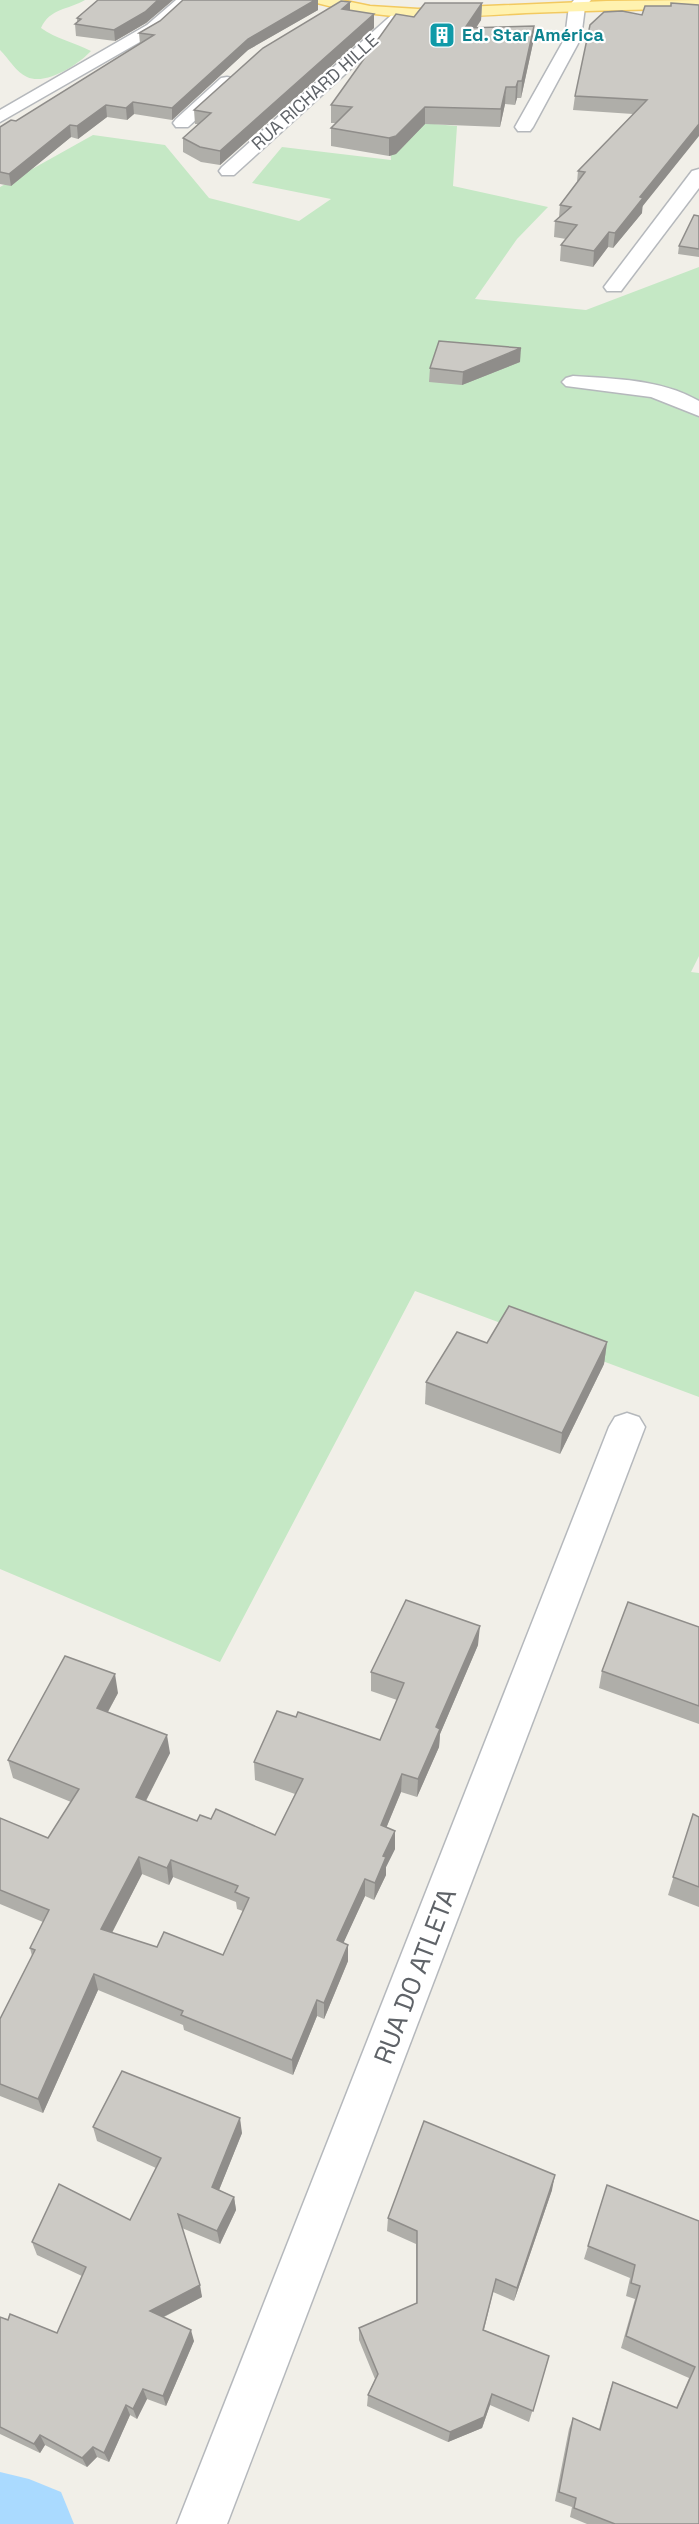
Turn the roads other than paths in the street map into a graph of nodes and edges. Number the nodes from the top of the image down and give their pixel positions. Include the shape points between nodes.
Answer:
1 (186, 0) edge
2 (580, 3) edge
3 (699, 4) edge
4 (328, 7) edge
5 (402, 14) junction
6 (239, 71) edge
7 (0, 117) edge
8 (182, 123) dead end
9 (524, 127) dead end
10 (228, 171) dead end
11 (699, 175) edge
12 (614, 287) dead end
13 (573, 382) dead end
14 (699, 410) edge
15 (627, 1427) dead end
16 (206, 2513) edge

1 - 7 street via 153,28
2 - 3 main road
2 - 5 main road
2 - 9 street via 573,38
4 - 5 main road
5 - 10 street, RUA RICHARD HILLE
6 - 8 street
11 - 12 street via 681,212
13 - 14 street via 663,391
15 - 16 street, RUA DO ATLETA

